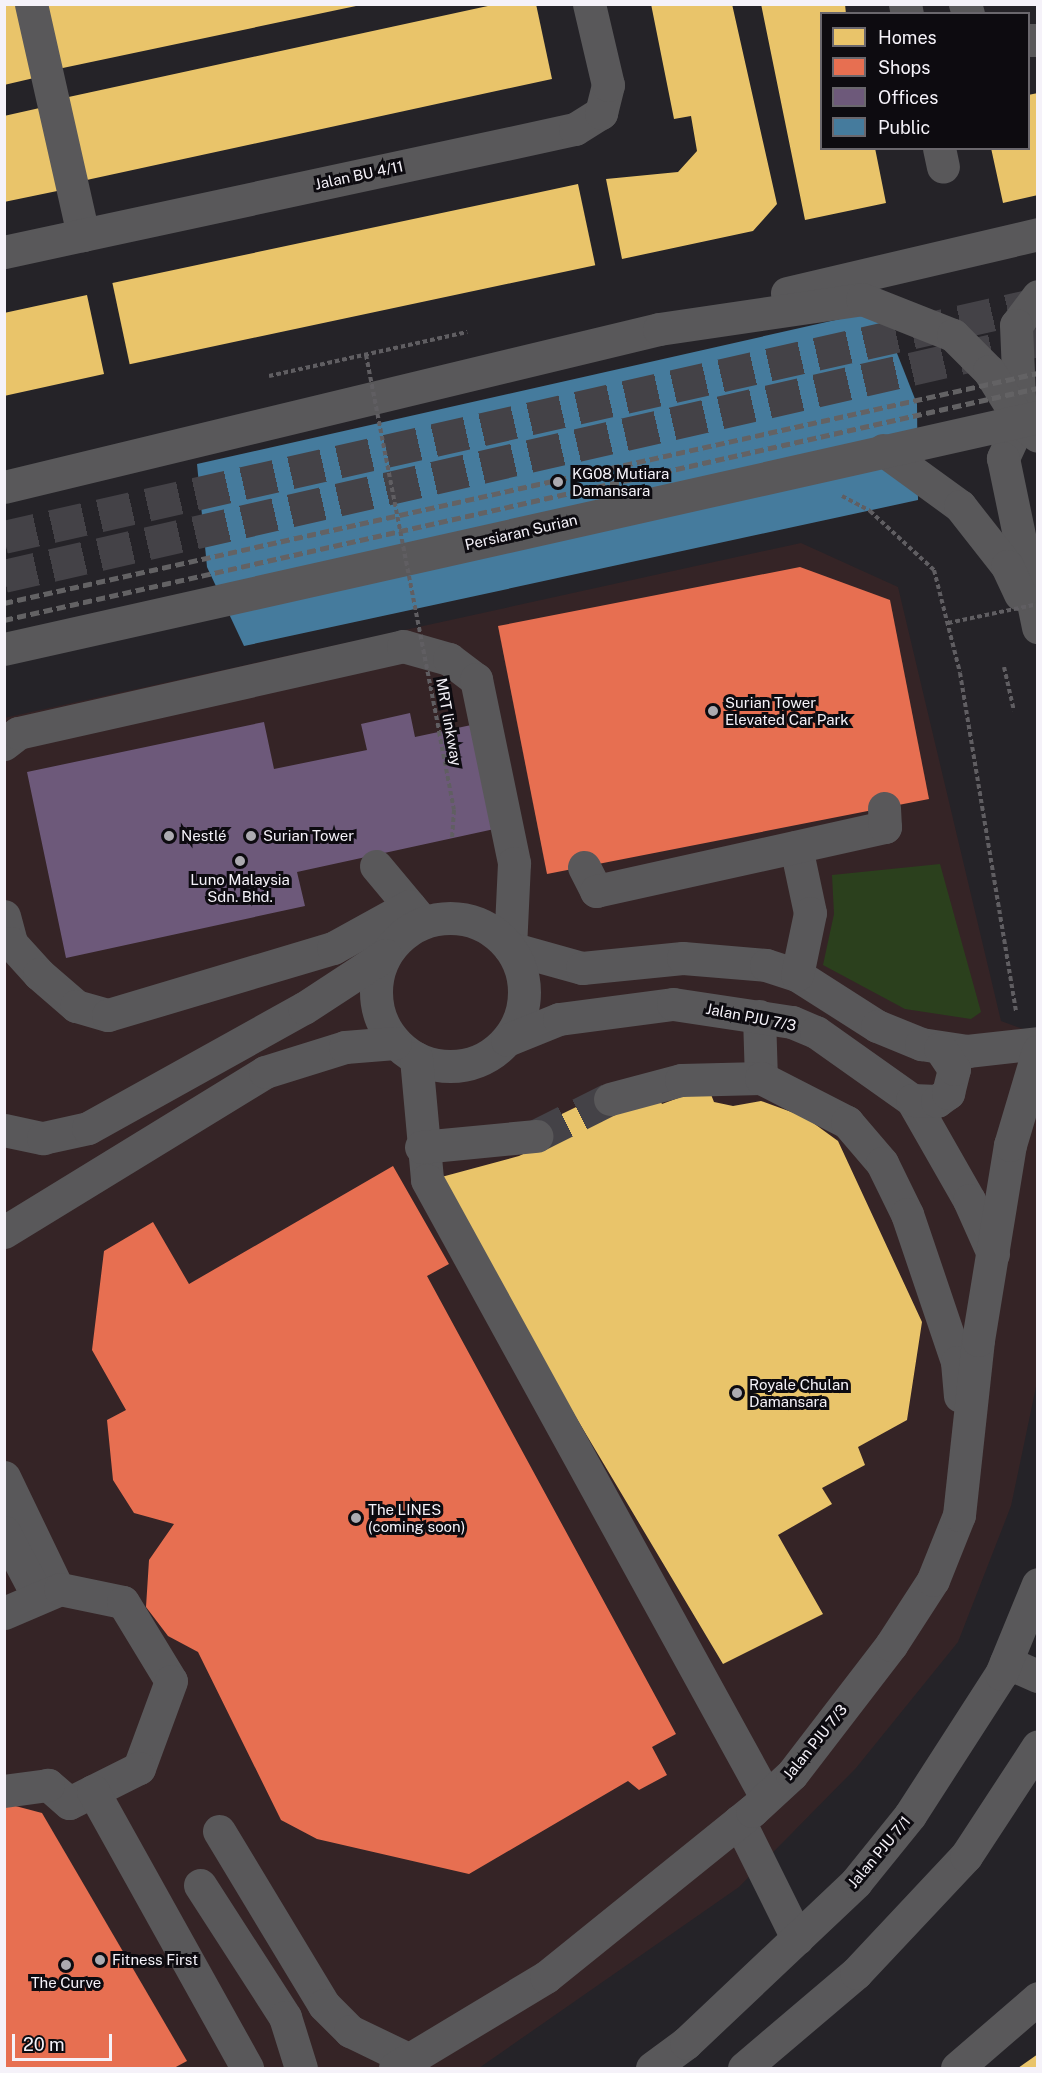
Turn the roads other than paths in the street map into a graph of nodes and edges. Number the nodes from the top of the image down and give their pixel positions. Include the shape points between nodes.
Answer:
1 (31, 4) edge
2 (589, 4) edge
3 (1038, 234) edge
4 (83, 236) junction
5 (4, 252) edge
6 (1038, 296) edge
7 (667, 327) junction
8 (1032, 425) edge
9 (883, 450) junction
10 (4, 487) edge
11 (1038, 627) edge
12 (1038, 635) edge
13 (4, 649) edge
14 (4, 744) edge
15 (884, 818) dead end
16 (785, 849) junction
17 (376, 866) dead end
18 (590, 879) dead end
19 (416, 914) junction
20 (4, 916) edge
21 (510, 948) junction
22 (385, 955) junction
23 (787, 971) junction
24 (759, 1016) junction
25 (507, 1040) junction
26 (1031, 1047) edge
27 (940, 1048) junction
28 (405, 1050) junction
29 (761, 1078) junction
30 (610, 1099) tunnel mouth
31 (912, 1100) junction
32 (4, 1130) edge
33 (536, 1136) tunnel mouth
34 (421, 1147) junction
35 (4, 1232) edge
36 (993, 1254) junction
37 (965, 1457) junction
38 (4, 1477) edge
39 (4, 1532) edge
40 (1038, 1584) edge
41 (47, 1590) junction
42 (4, 1613) edge
43 (1030, 1622) edge
44 (1006, 1662) junction
45 (1038, 1676) edge
46 (1038, 1746) edge
47 (1038, 1775) edge
48 (4, 1791) edge
49 (93, 1791) junction
50 (766, 1797) junction
51 (740, 1821) junction
52 (219, 1831) dead end
53 (966, 1856) junction
54 (200, 1885) dead end
55 (797, 1938) junction
56 (1038, 1998) edge
57 (402, 2064) edge
58 (248, 2068) edge
59 (301, 2068) edge
60 (652, 2068) edge
61 (744, 2068) edge
62 (957, 2068) edge

1 - 4 street
2 - 4 street, Jalan BU 4/11 via 608,85 601,113 575,129
3 - 7 street via 832,279
4 - 5 street, Jalan BU 4/11
6 - 8 street via 1016,325
7 - 8 street via 862,299 953,335 989,371
7 - 10 street
8 - 9 street, Persiaran Surian
8 - 11 street via 1003,459
9 - 12 street via 931,480 985,535 1007,566
9 - 13 street, Persiaran Surian
14 - 21 street via 18,733 403,646 449,659 476,679 514,863
15 - 16 street
16 - 18 street
16 - 23 street
17 - 19 street
19 - 20 street via 333,948 108,1015 76,1006 39,974 11,943
19 - 21 street via 471,921
19 - 22 street
21 - 23 street via 582,968 683,958
21 - 25 street via 522,970 525,994 520,1018
22 - 28 street via 376,1000
22 - 32 street via 304,1008 88,1128 43,1138
23 - 27 street via 877,1026
24 - 25 street, Jalan PJU 7/3 via 673,1004 559,1019
24 - 29 street
24 - 31 street, Jalan PJU 7/3 via 816,1032
25 - 28 street via 464,1065 439,1066
26 - 27 street
26 - 36 street, Jalan PJU 7/3
27 - 31 street via 954,1069 948,1093 937,1101
28 - 34 street
28 - 35 street via 345,1047 265,1072
29 - 30 street via 681,1080
29 - 37 street via 847,1122 882,1163 907,1214 957,1362
31 - 36 street, Jalan PJU 7/3 via 969,1200
33 - 34 street
34 - 50 street via 428,1180
36 - 37 street, Jalan PJU 7/3
37 - 50 street, Jalan PJU 7/3 via 959,1515 933,1580 884,1654 792,1774
38 - 41 street
39 - 41 street
40 - 43 street, Jalan PJU 7/1
41 - 42 street
41 - 49 street via 60,1589 123,1602 171,1682 138,1768
43 - 44 street, Jalan PJU 7/1
44 - 45 street
44 - 55 street, Jalan PJU 7/1 via 910,1815 856,1882
46 - 53 street
47 - 53 street
48 - 49 street via 48,1785 69,1803
49 - 58 street
50 - 51 street, Jalan PJU 7/3
51 - 55 street
51 - 57 street, Jalan PJU 7/3 via 546,1977
52 - 57 street via 324,2005 350,2031
53 - 61 street via 856,1973
54 - 59 street via 285,2017
55 - 60 street, Jalan PJU 7/1 via 686,2043
56 - 62 street

